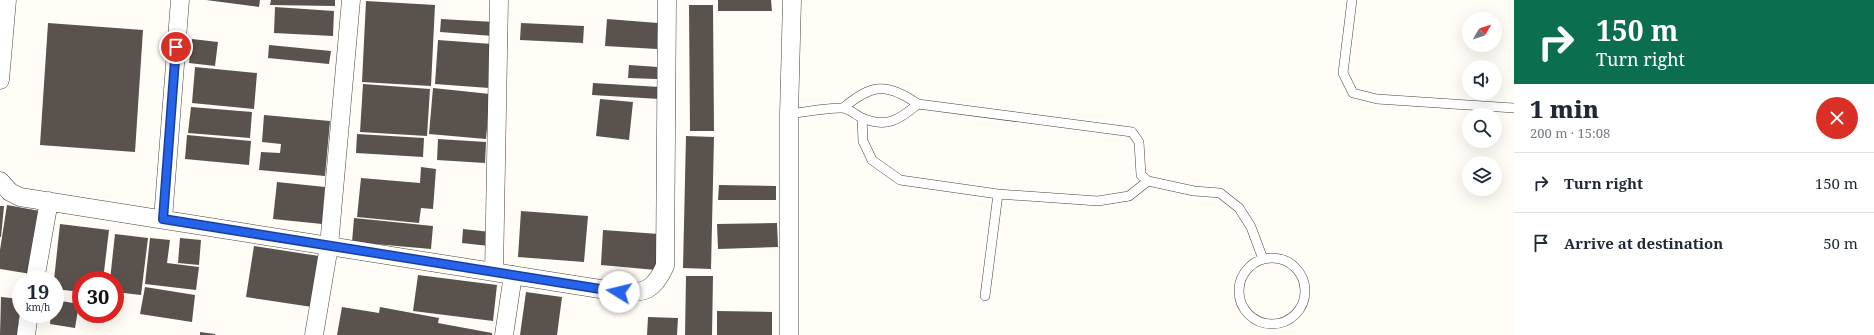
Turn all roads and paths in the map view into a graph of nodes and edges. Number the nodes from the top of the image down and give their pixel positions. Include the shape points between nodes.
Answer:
1 (7, 0) edge
2 (180, 0) edge
3 (351, 0) edge
4 (498, 0) edge
5 (667, 0) edge
6 (792, 0) edge
7 (1352, 0) edge
8 (0, 80) edge
9 (918, 104) junction
10 (843, 108) junction
11 (1514, 108) edge
12 (790, 114) junction
13 (862, 118) junction
14 (0, 181) edge
15 (1148, 181) junction
16 (998, 194) junction
17 (49, 201) junction
18 (163, 219) junction
19 (330, 246) junction
20 (1263, 259) junction
21 (37, 271) edge
22 (494, 272) junction
23 (513, 275) junction
24 (985, 296) dead end
25 (28, 323) edge
26 (26, 335) edge
27 (314, 335) edge
28 (504, 335) edge
29 (789, 335) edge

1 - 8 street
2 - 18 street
3 - 19 street
4 - 22 street
5 - 23 street via 665,266 658,281 649,289 636,294
6 - 12 street
7 - 11 lane via 1343,74 1353,93 1377,99
9 - 10 lane via 891,89 877,89 861,93
9 - 13 lane via 892,122 879,123
9 - 15 lane via 1132,132 1139,142 1141,175
10 - 12 lane
10 - 13 lane
12 - 29 street
13 - 16 lane via 863,141 872,160 900,180
14 - 17 street via 10,192 20,197
15 - 16 lane via 1129,196 1098,201
15 - 20 lane via 1194,191 1220,193 1239,208 1251,227
16 - 24 lane
17 - 18 street
17 - 21 street
18 - 19 street
19 - 22 street
19 - 27 street
20 - 20 lane via 1253,263 1243,275 1239,289 1240,300 1248,313 1261,322 1281,322 1294,314 1303,302 1303,282 1299,272 1292,265 1283,260
22 - 23 street
23 - 28 street
25 - 26 street

